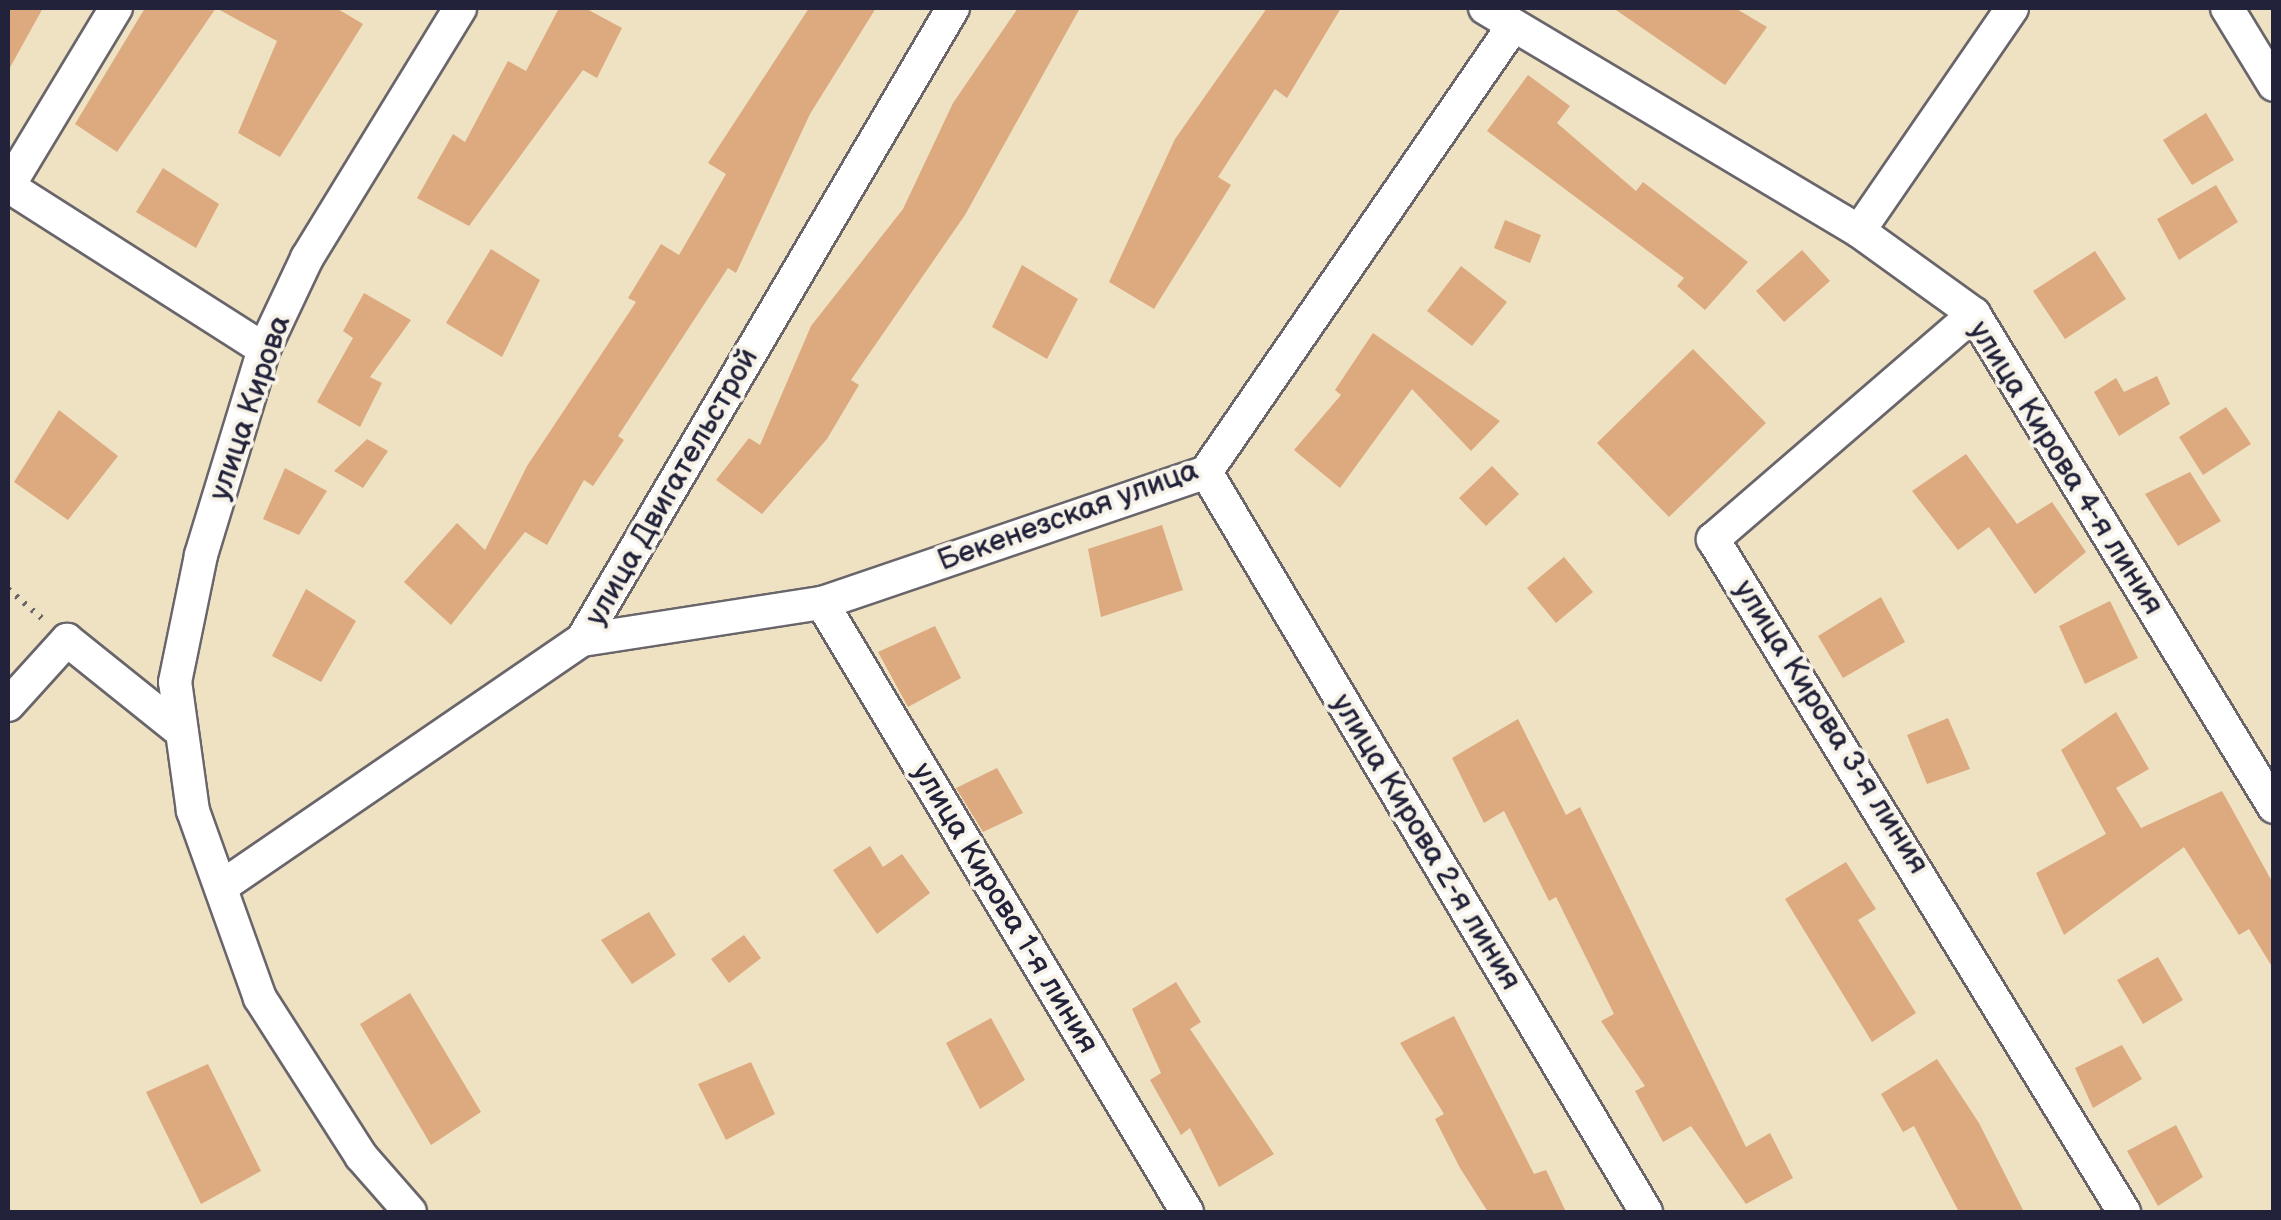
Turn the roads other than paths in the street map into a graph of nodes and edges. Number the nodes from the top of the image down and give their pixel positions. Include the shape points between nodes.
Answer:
1 (116, 8) edge
2 (460, 8) edge
3 (952, 8) edge
4 (1484, 8) edge
5 (2012, 8) edge
6 (2227, 8) edge
7 (1513, 26) junction
8 (2274, 85) edge
9 (8, 187) edge
10 (1859, 231) junction
11 (1974, 314) junction
12 (264, 349) junction
13 (1206, 472) junction
14 (822, 603) junction
15 (582, 640) junction
16 (8, 705) edge
17 (182, 732) junction
18 (2274, 806) edge
19 (222, 887) junction
20 (410, 1212) edge
21 (1188, 1212) edge
22 (1646, 1212) edge
23 (2124, 1212) edge

1 - 9 street
2 - 12 street, улица Кирова via 308,258
3 - 15 street, улица Двигательстрой
4 - 7 street, улица Кирова 4-я линия
5 - 10 street
6 - 8 street
7 - 10 street, улица Кирова 4-я линия
7 - 13 street, Бекенезская улица
9 - 12 street
10 - 11 street, улица Кирова 4-я линия
11 - 18 street, улица Кирова 4-я линия
11 - 23 street, улица Кирова 3-я линия via 1713,539 1858,764
12 - 17 street, улица Кирова via 189,606 175,682
13 - 14 street, Бекенезская улица
13 - 22 street, улица Кирова 2-я линия
14 - 15 street, Бекенезская улица
14 - 21 street, улица Кирова 1-я линия
15 - 19 street, улица Двигательстрой
16 - 17 street via 67,640
17 - 19 street, улица Кирова via 193,811
19 - 20 street, улица Кирова via 260,998 361,1156

